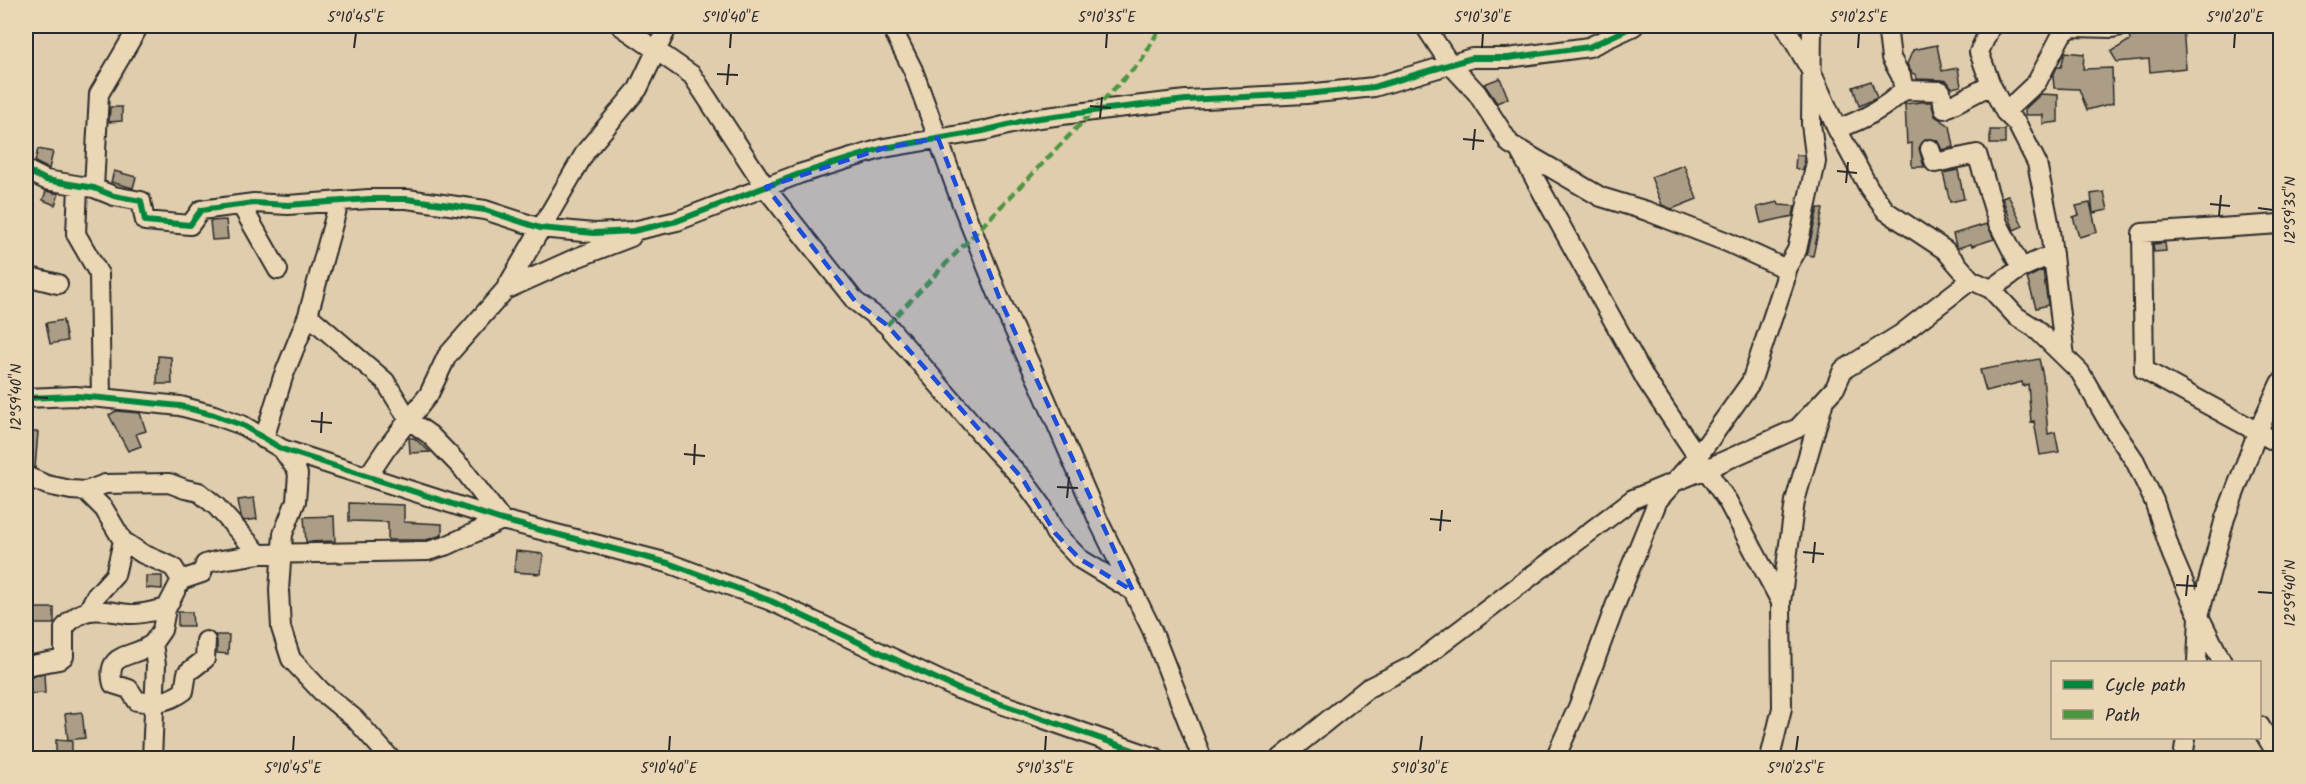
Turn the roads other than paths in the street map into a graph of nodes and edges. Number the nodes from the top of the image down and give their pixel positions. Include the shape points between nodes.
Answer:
1 (139, 26) edge
2 (621, 26) edge
3 (668, 26) edge
4 (891, 26) edge
5 (1425, 26) edge
6 (1634, 26) edge
7 (1785, 26) edge
8 (1812, 26) edge
9 (1887, 26) edge
10 (1991, 26) edge
11 (2114, 26) edge
12 (656, 51) junction
13 (1450, 64) junction
14 (1810, 69) junction
15 (1991, 85) junction
16 (1904, 90) junction
17 (2005, 112) junction
18 (1837, 129) junction
19 (938, 138) junction
20 (1518, 149) junction
21 (1930, 149) dead end
22 (26, 170) edge
23 (766, 187) junction
24 (86, 188) junction
25 (339, 202) junction
26 (240, 205) junction
27 (666, 223) junction
28 (2280, 224) edge
29 (540, 228) junction
30 (2053, 254) junction
31 (2021, 268) junction
32 (1786, 269) junction
33 (278, 270) dead end
34 (26, 276) edge
35 (1971, 280) junction
36 (58, 284) dead end
37 (1991, 289) junction
38 (505, 290) junction
39 (308, 315) junction
40 (2065, 357) junction
41 (2280, 383) edge
42 (26, 398) edge
43 (101, 399) junction
44 (1824, 400) junction
45 (409, 420) junction
46 (2258, 431) junction
47 (264, 439) junction
48 (2280, 444) edge
49 (282, 449) junction
50 (1702, 463) junction
51 (26, 476) edge
52 (368, 476) junction
53 (1675, 482) junction
54 (86, 491) junction
55 (501, 520) junction
56 (123, 541) junction
57 (281, 553) junction
58 (259, 554) junction
59 (182, 580) junction
60 (1133, 591) junction
61 (1781, 602) junction
62 (166, 609) junction
63 (88, 611) junction
64 (2199, 616) junction
65 (206, 641) dead end
66 (153, 643) junction
67 (2197, 661) edge
68 (2221, 661) edge
69 (26, 666) edge
70 (153, 703) junction
71 (2261, 729) edge
72 (2186, 739) edge
73 (152, 759) edge
74 (390, 759) edge
75 (1156, 759) edge
76 (1202, 759) edge
77 (1281, 759) edge
78 (1555, 759) edge
79 (1770, 759) edge
80 (2183, 759) edge
81 (2279, 759) edge

1 - 24 street via 99,94
2 - 12 street
3 - 12 street
4 - 19 street via 913,70
5 - 13 street
6 - 13 street via 1589,47 1508,58 1472,58
7 - 14 street
8 - 14 street
9 - 16 street via 1891,58
10 - 15 street via 1979,52
11 - 17 street via 2072,27 2062,34 2037,81
12 - 23 street via 692,75
12 - 29 street via 638,88 586,151
13 - 19 street via 1374,87 1175,101 1032,119
13 - 20 street via 1477,93 1510,144
14 - 18 street
14 - 32 street via 1816,162 1797,250
15 - 16 street via 1944,109 1941,91
15 - 17 street
16 - 18 street via 1866,118
17 - 30 street via 2017,124 2037,163
18 - 35 street via 1886,211 1945,250
19 - 23 street via 884,148
19 - 60 street via 999,297
20 - 32 street via 1601,197 1727,242
20 - 50 street via 1646,380
21 - 31 street via 1935,163 1977,154 1998,223
22 - 24 street via 46,180
23 - 27 street
23 - 60 street via 855,301 887,325 1022,478 1055,533 1080,559
24 - 26 street via 141,201 145,221 190,225 201,210
24 - 43 street via 76,234 99,274
25 - 26 street
25 - 29 street via 407,199 485,210
25 - 39 street
26 - 33 street
27 - 29 street via 633,231 594,233
27 - 38 street
28 - 46 street via 2142,233 2144,370
29 - 38 street
30 - 31 street
30 - 40 street
31 - 37 street
32 - 50 street via 1751,382
34 - 36 street
35 - 37 street
35 - 44 street via 1901,334 1843,369 1835,388
37 - 40 street
38 - 45 street via 447,356 429,394
39 - 45 street via 385,381
39 - 47 street
40 - 64 street via 2080,372 2135,461
41 - 46 street
42 - 43 street
43 - 47 street via 180,406 242,425
44 - 50 street via 1798,428
44 - 61 street via 1795,501
45 - 52 street
45 - 55 street via 464,469
46 - 48 street
46 - 64 street via 2225,518
47 - 49 street
49 - 52 street
49 - 57 street via 296,469 298,482
50 - 53 street
50 - 61 street via 1728,502
51 - 54 street
52 - 55 street
53 - 77 street via 1633,499 1414,664 1368,688
53 - 78 street via 1658,500
54 - 56 street via 104,508
54 - 58 street via 105,484 169,483 199,492
55 - 57 street via 428,551
55 - 75 street via 668,563 771,601 958,689
56 - 59 street via 173,567
56 - 63 street via 115,575
57 - 58 street
57 - 74 street via 281,628 291,659 355,719
58 - 59 street via 207,562 202,573
59 - 62 street
60 - 76 street
61 - 79 street via 1782,708
62 - 63 street via 130,614
62 - 66 street via 162,630
63 - 69 street via 64,628 64,656
64 - 67 street
64 - 68 street
65 - 70 street via 205,659 187,673 184,691 174,699
66 - 70 street
66 - 70 street via 144,651 114,662 110,672 113,684 129,689 137,701
70 - 73 street
71 - 81 street
72 - 80 street

